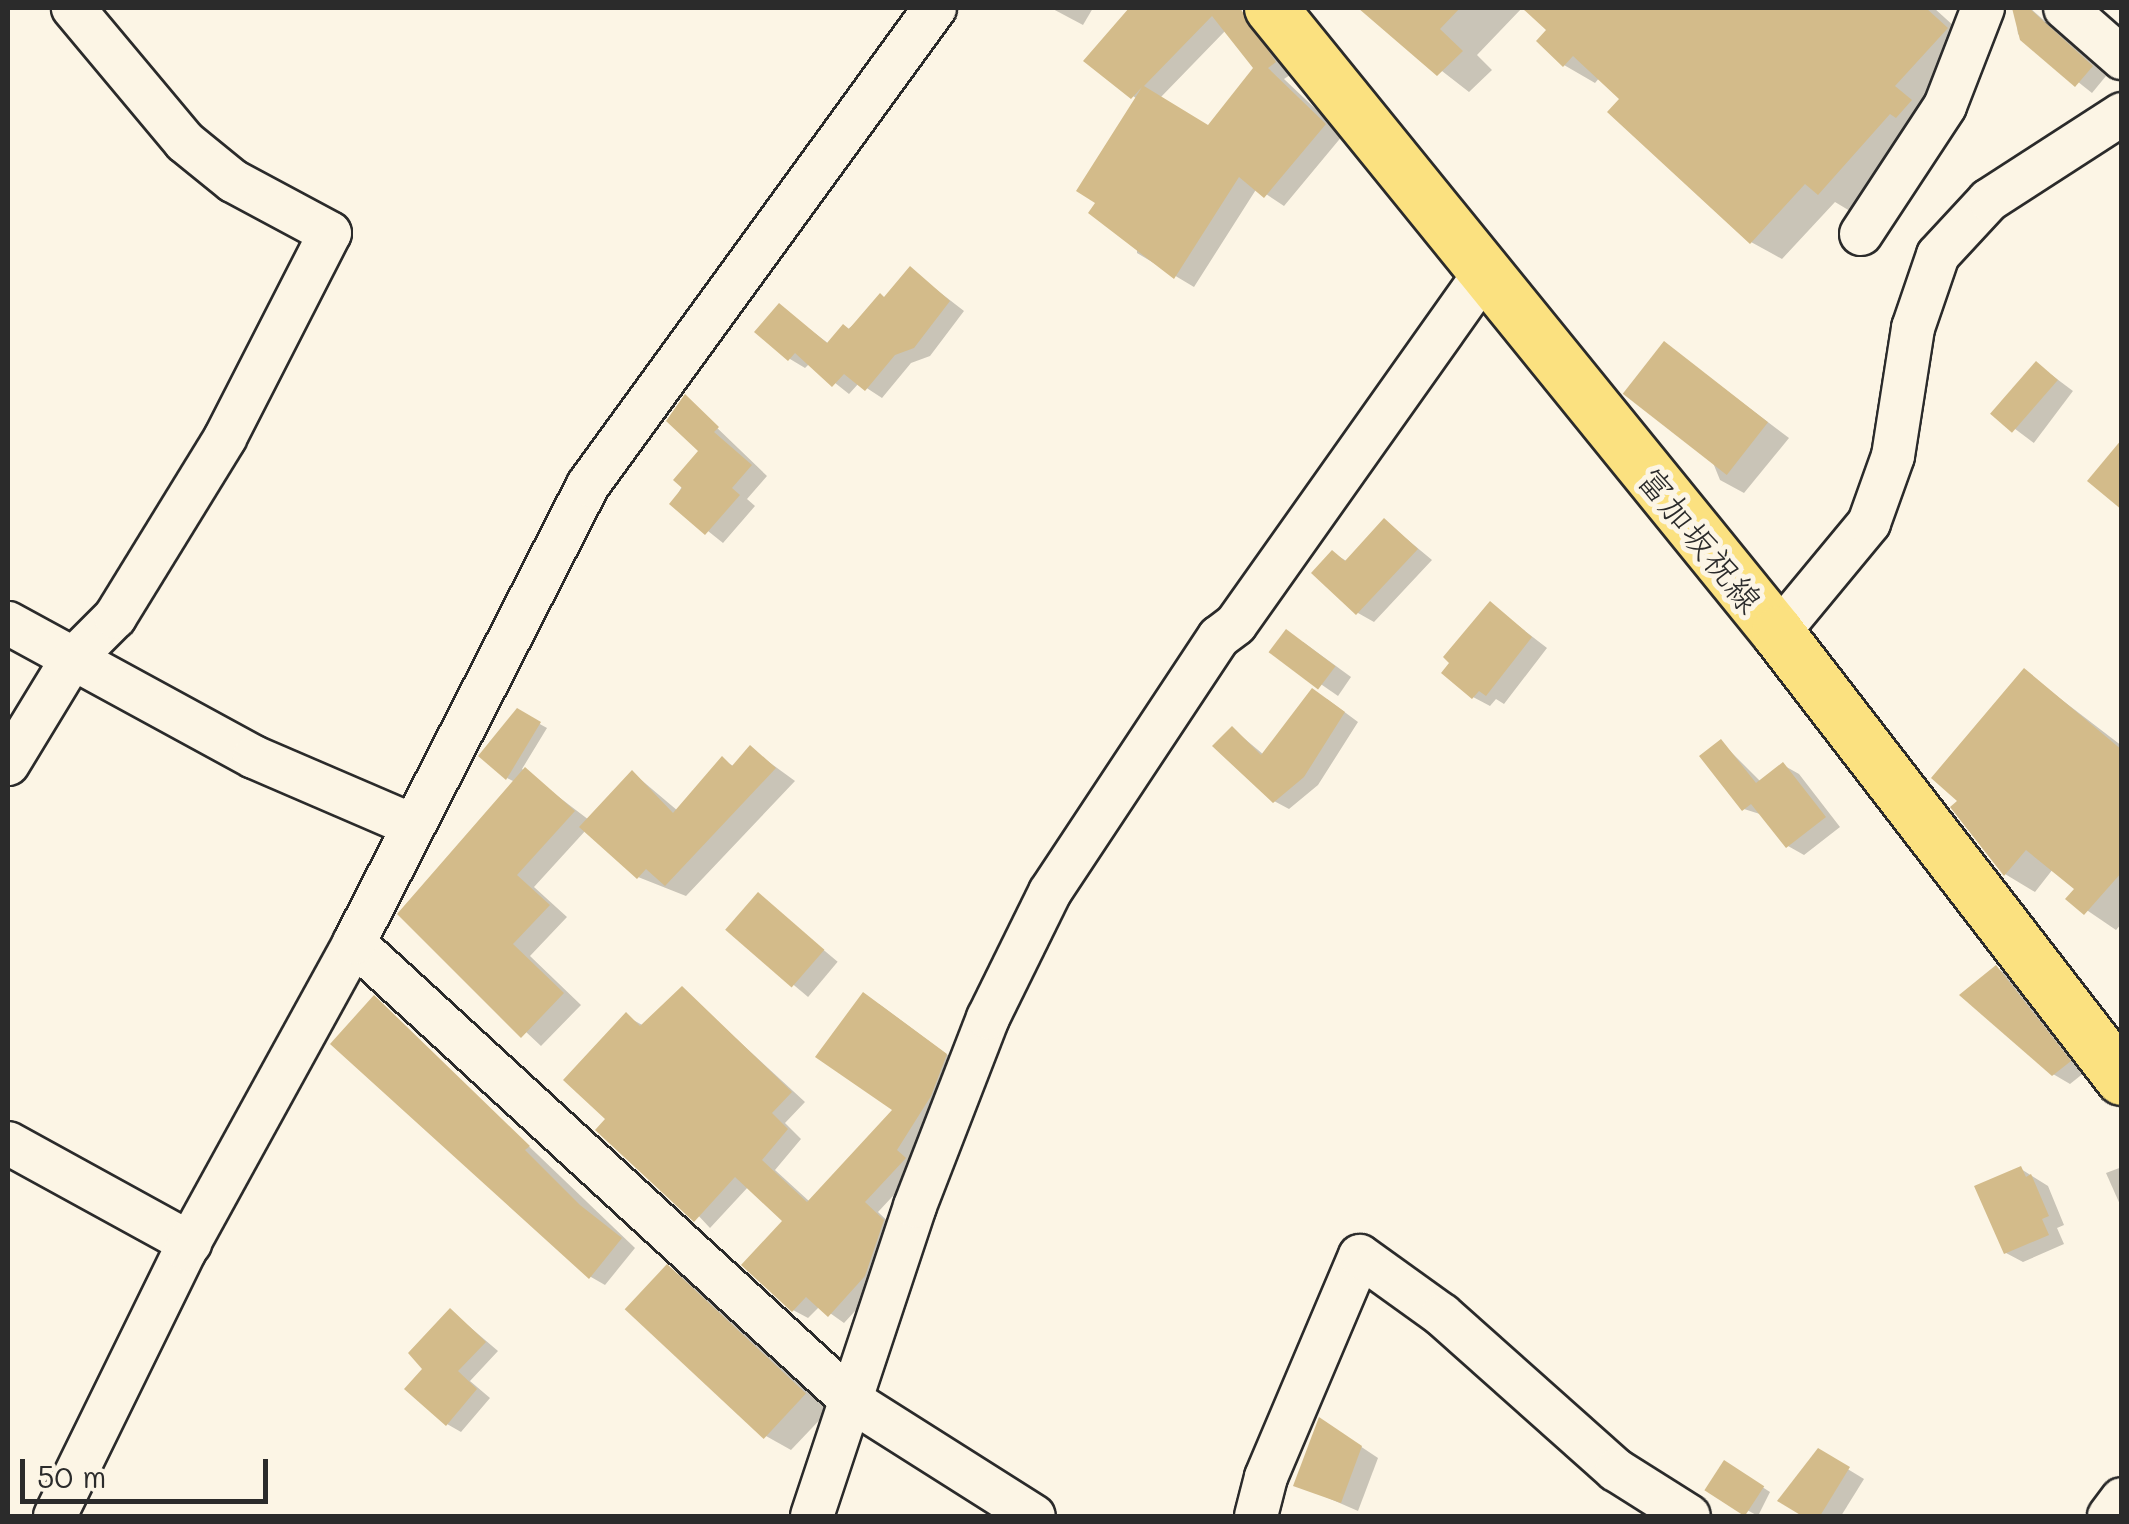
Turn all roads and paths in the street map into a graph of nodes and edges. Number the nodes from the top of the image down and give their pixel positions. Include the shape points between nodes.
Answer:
1 (73, 8) edge
2 (934, 8) edge
3 (1271, 8) edge
4 (1984, 8) edge
5 (2065, 8) edge
6 (2122, 58) edge
7 (2122, 114) edge
8 (1861, 234) dead end
9 (1483, 275) junction
10 (8, 623) edge
11 (1778, 633) junction
12 (70, 662) junction
13 (8, 764) edge
14 (412, 825) junction
15 (354, 943) junction
16 (2122, 1079) edge
17 (8, 1143) edge
18 (190, 1243) junction
19 (852, 1400) junction
20 (2122, 1499) edge
21 (54, 1516) edge
22 (812, 1516) edge
23 (1034, 1516) edge
24 (1256, 1516) edge
25 (1689, 1516) edge
26 (2109, 1516) edge

1 - 12 street via 185,142 233,181 330,233 205,471 115,617
2 - 14 street via 588,485
3 - 9 main road, 富加坂祝線
4 - 8 street via 1944,106
5 - 6 street
7 - 11 street via 1989,200 1938,256 1913,328 1893,456 1869,523
9 - 11 main road, 富加坂祝線
9 - 19 street via 1236,624 1219,637 1050,892 988,1018 915,1206
10 - 12 street
11 - 16 main road, 富加坂祝線
12 - 13 street
12 - 14 street via 254,757
14 - 15 street
15 - 18 street
15 - 19 street
17 - 18 street
18 - 21 street
19 - 22 street
19 - 23 street
20 - 26 street
24 - 25 street via 1266,1477 1360,1256 1442,1314 1616,1470

